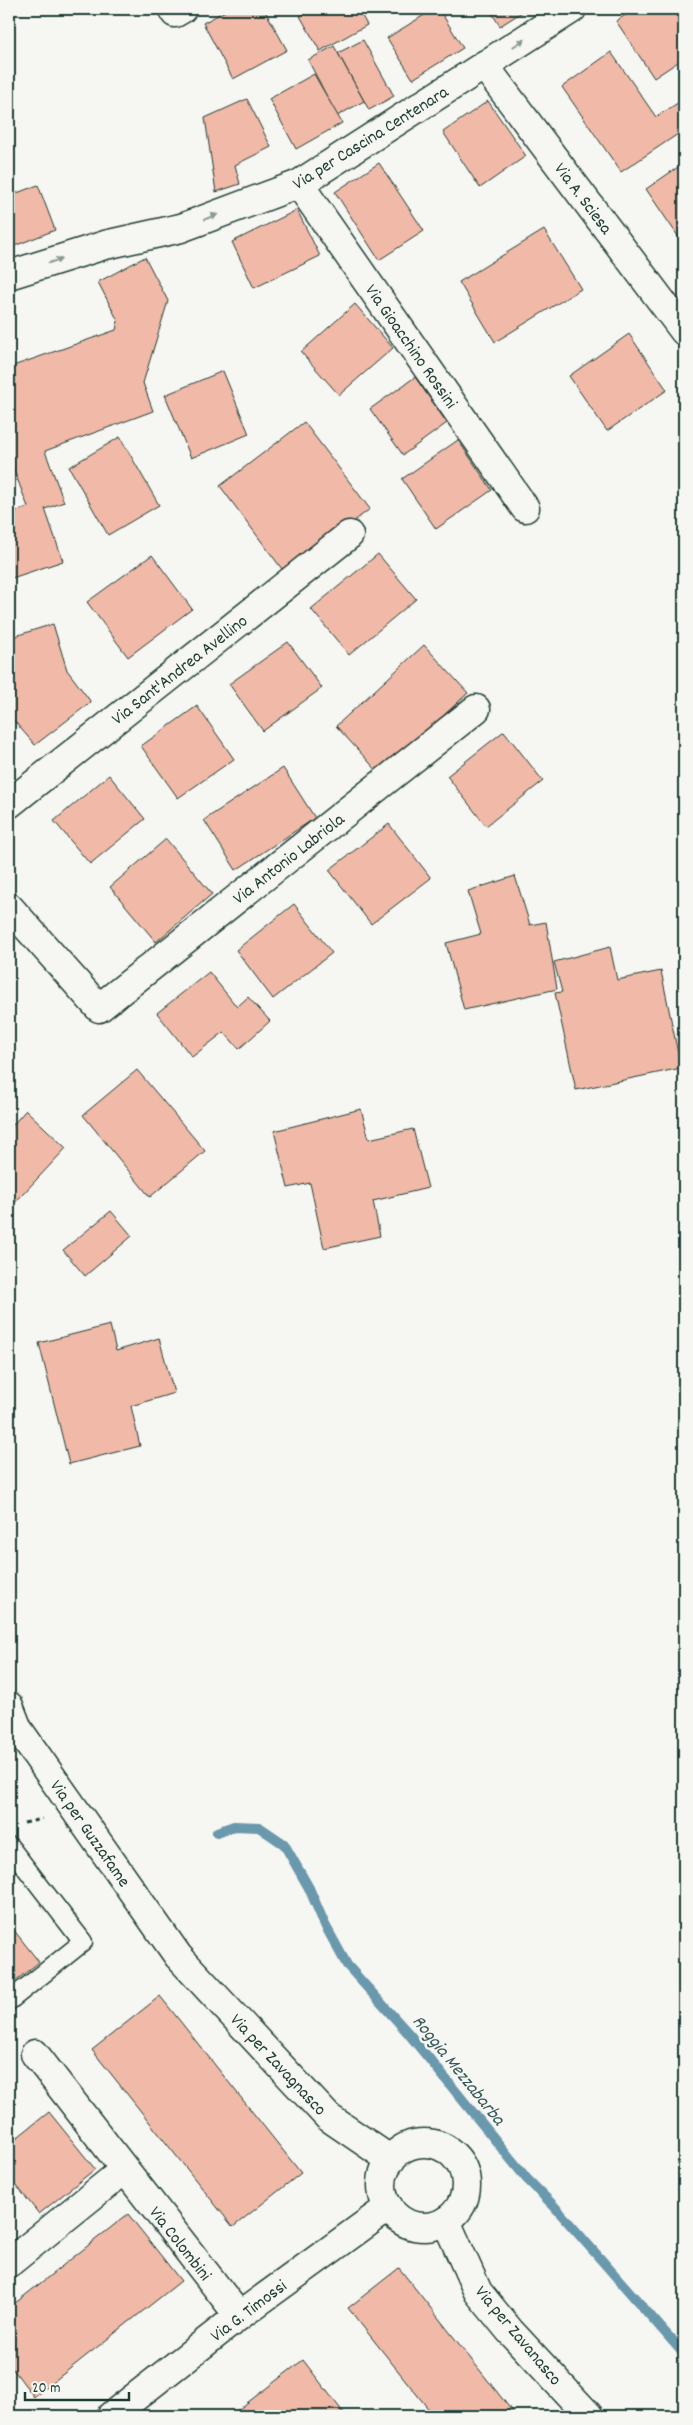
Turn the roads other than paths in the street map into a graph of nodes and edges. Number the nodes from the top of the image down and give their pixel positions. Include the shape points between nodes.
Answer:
1 (572, 9) edge
2 (484, 65) junction
3 (299, 184) junction
4 (9, 275) edge
5 (684, 331) edge
6 (524, 508) dead end
7 (349, 535) dead end
8 (476, 709) dead end
9 (9, 804) edge
10 (9, 907) edge
11 (9, 1706) edge
12 (9, 1846) edge
13 (178, 1956) joint
14 (9, 2002) edge
15 (35, 2054) dead end
16 (391, 2160) junction
17 (124, 2170) junction
18 (389, 2207) junction
19 (446, 2221) junction
20 (9, 2263) edge
21 (239, 2316) junction
22 (111, 2416) edge
23 (589, 2416) edge

2 -> 1 street, Via per Cascina Centenara
2 - 3 street, Via per Cascina Centenara
2 - 5 street, Via A. Sciesa
4 -> 3 street, Via per Cascina Centenara via 105,245 180,228
3 - 6 street, Via Gioacchino Rossini
7 - 9 street, Via Sant'Andrea Avellino
8 - 10 street, Via Antonio Labriola via 99,1008
11 - 13 street, Via per Guzzafame via 18,1729
12 - 14 lane via 83,1942
13 - 16 street, Via per Zavagnasco via 328,2117
15 - 17 street, Via Colombini
16 - 18 street via 382,2188
16 - 19 street via 401,2150 426,2143 451,2152 462,2169 466,2188 463,2201
17 - 20 street
17 - 21 street, Via Colombini
18 - 19 street via 408,2224 434,2226
18 - 21 street, Via G. Timossi
19 - 23 street, Via per Zavanasco via 478,2292
21 - 22 street, Via G. Timossi

